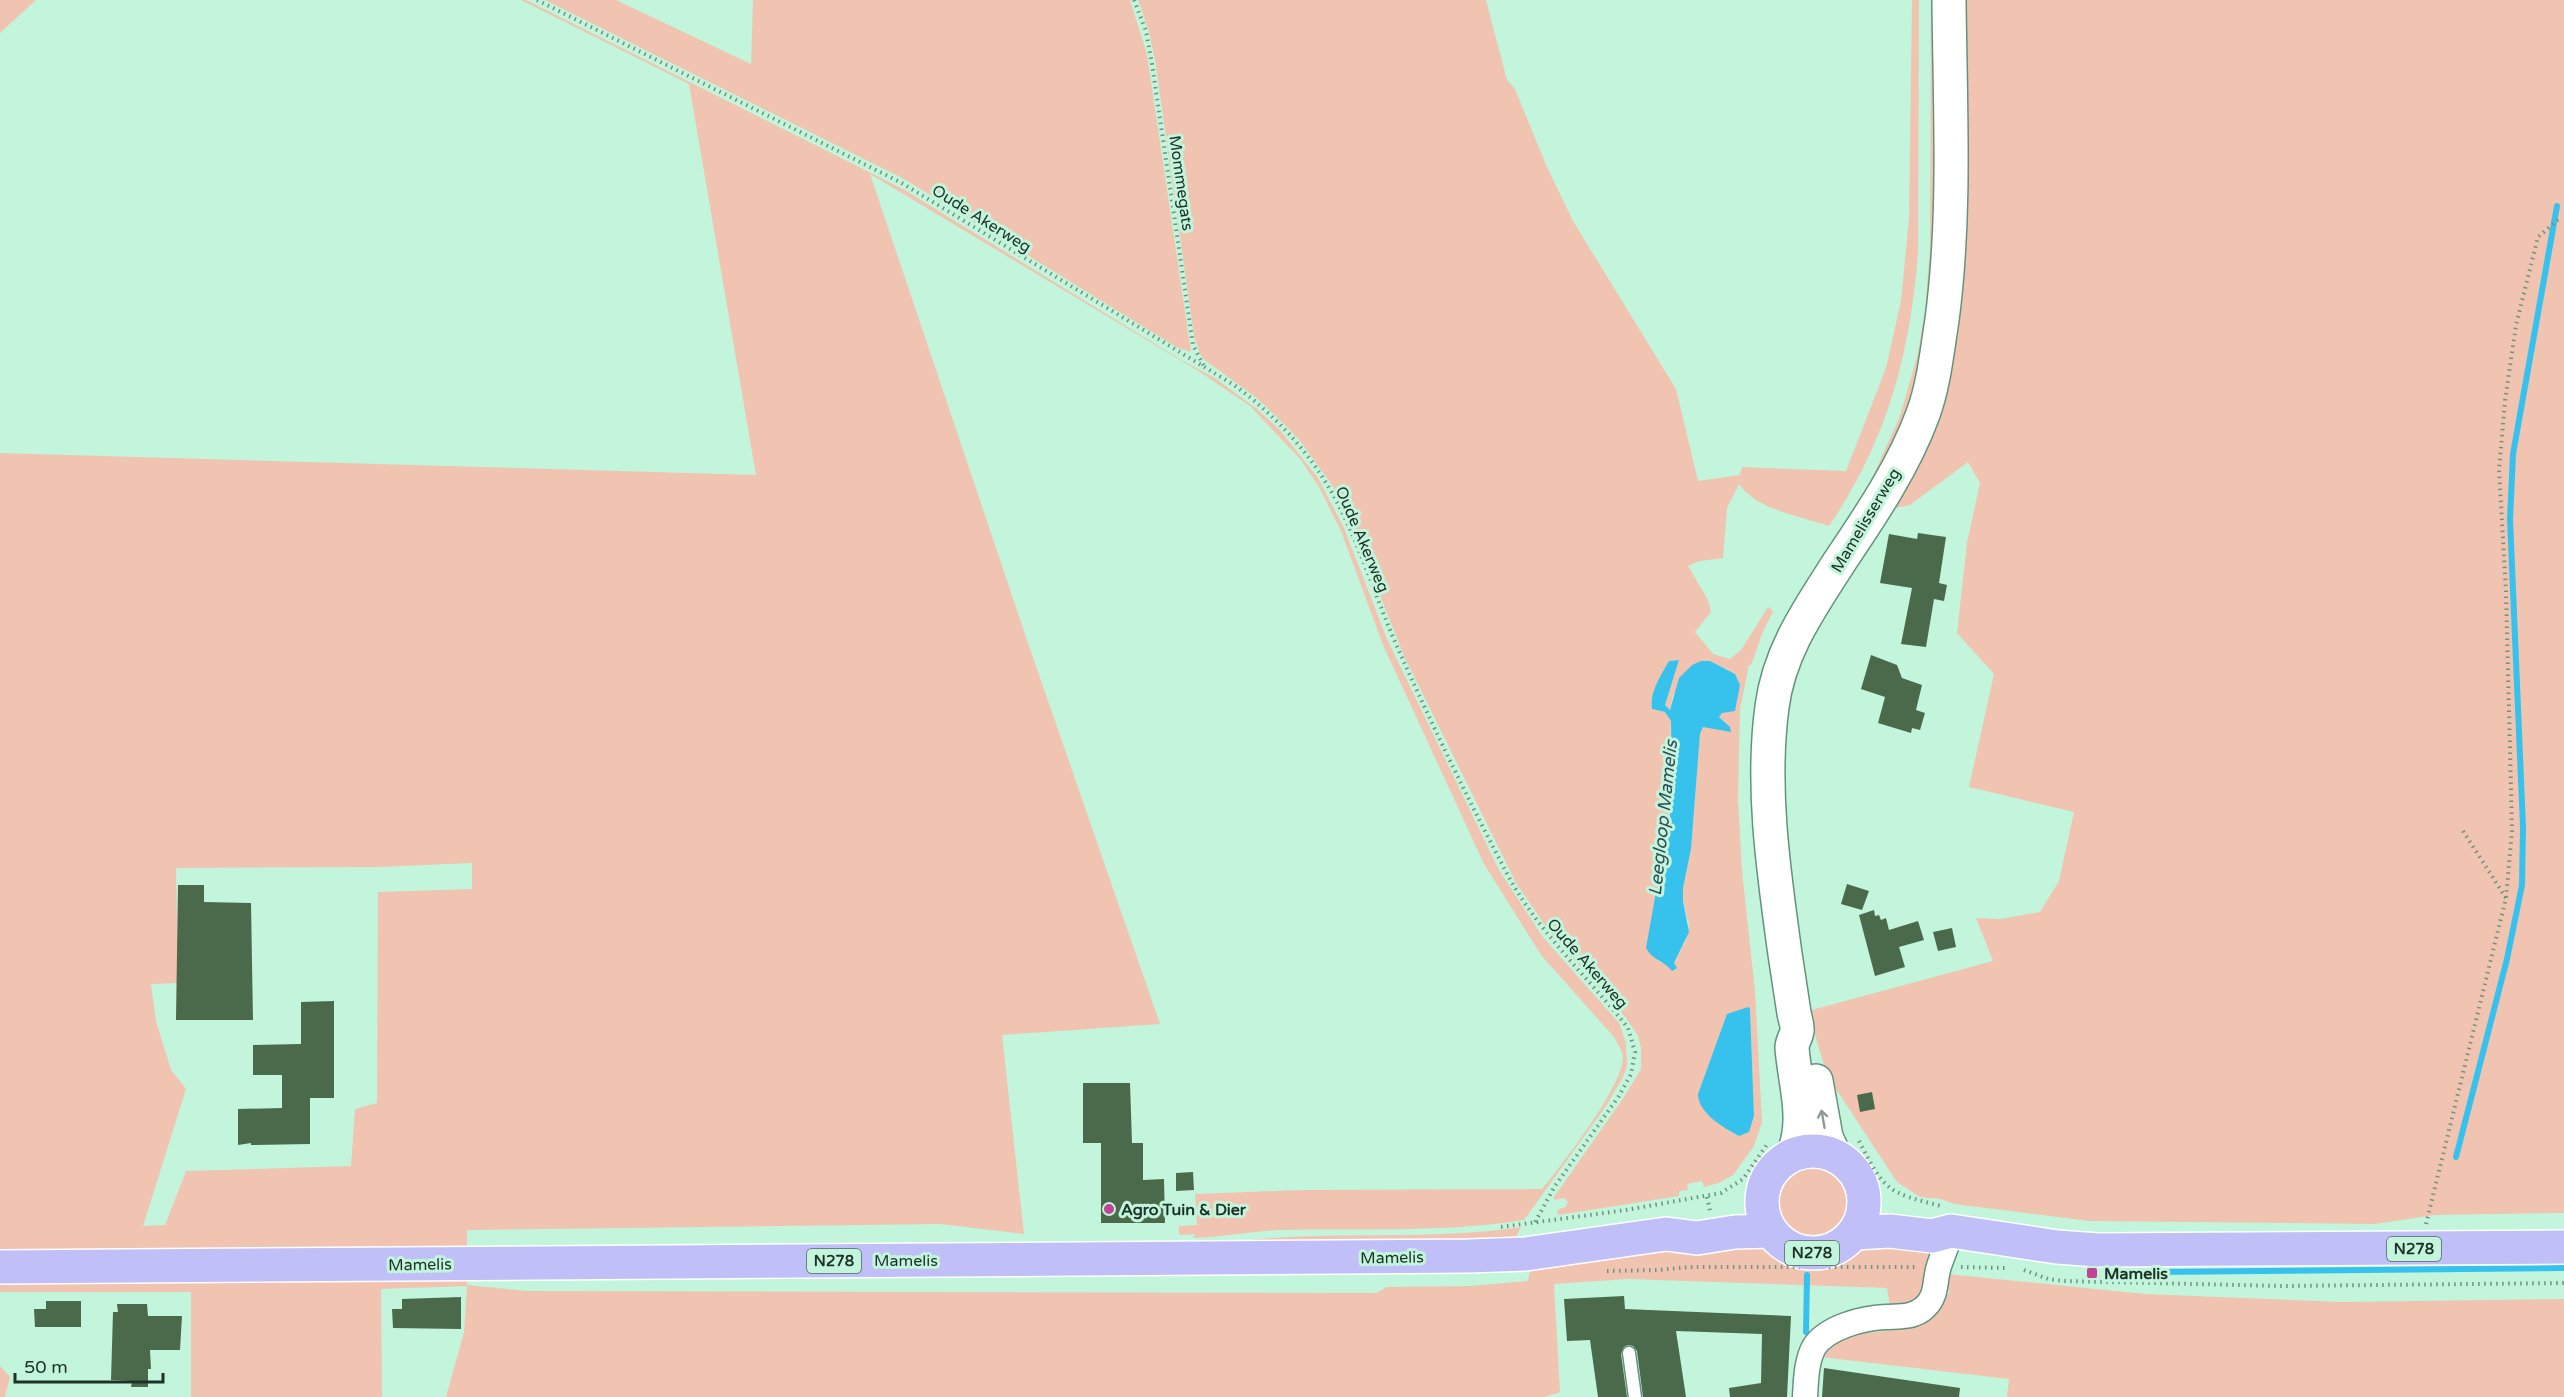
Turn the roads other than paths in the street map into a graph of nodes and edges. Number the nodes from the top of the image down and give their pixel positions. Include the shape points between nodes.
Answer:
1 (1949, 0) edge
2 (1797, 1031) junction
3 (1845, 1146) junction
4 (1781, 1147) junction
5 (1763, 1193) junction
6 (1864, 1194) junction
7 (1771, 1231) junction
8 (1951, 1231) junction
9 (1854, 1233) junction
10 (1666, 1234) junction
11 (2564, 1247) edge
12 (0, 1267) edge
13 (1629, 1353) dead end
14 (1635, 1397) edge
15 (1805, 1397) edge

1 - 2 street, Mamelisserweg via 1951,221 1947,283 1931,389 1904,456 1797,629 1781,666 1771,709 1772,843
3 -> 2 street, Mamelisserweg via 1826,1137 1806,1039
2 - 4 street, Mamelisserweg via 1792,1043 1801,1124 1798,1140
3 - 4 main road via 1814,1151
3 - 6 main road
4 - 5 main road
5 - 7 main road, N278 via 1763,1213
5 - 10 main road, Mamelis / N278 via 1734,1209
6 - 8 main road, N278 via 1896,1210 1935,1220
6 - 9 main road, N278 via 1863,1214
7 - 9 main road, N278 via 1785,1245 1809,1253 1834,1249
7 - 10 main road, Mamelis / N278 via 1697,1238
8 - 9 main road, N278 via 1932,1236 1890,1231
8 - 11 main road, N278 via 2098,1250
8 - 15 street via 1938,1267 1933,1298 1922,1310 1907,1316 1862,1320 1828,1335 1815,1347 1807,1369
10 - 12 main road, Mamelis / N278 via 1526,1254 1479,1256
13 - 14 lane

